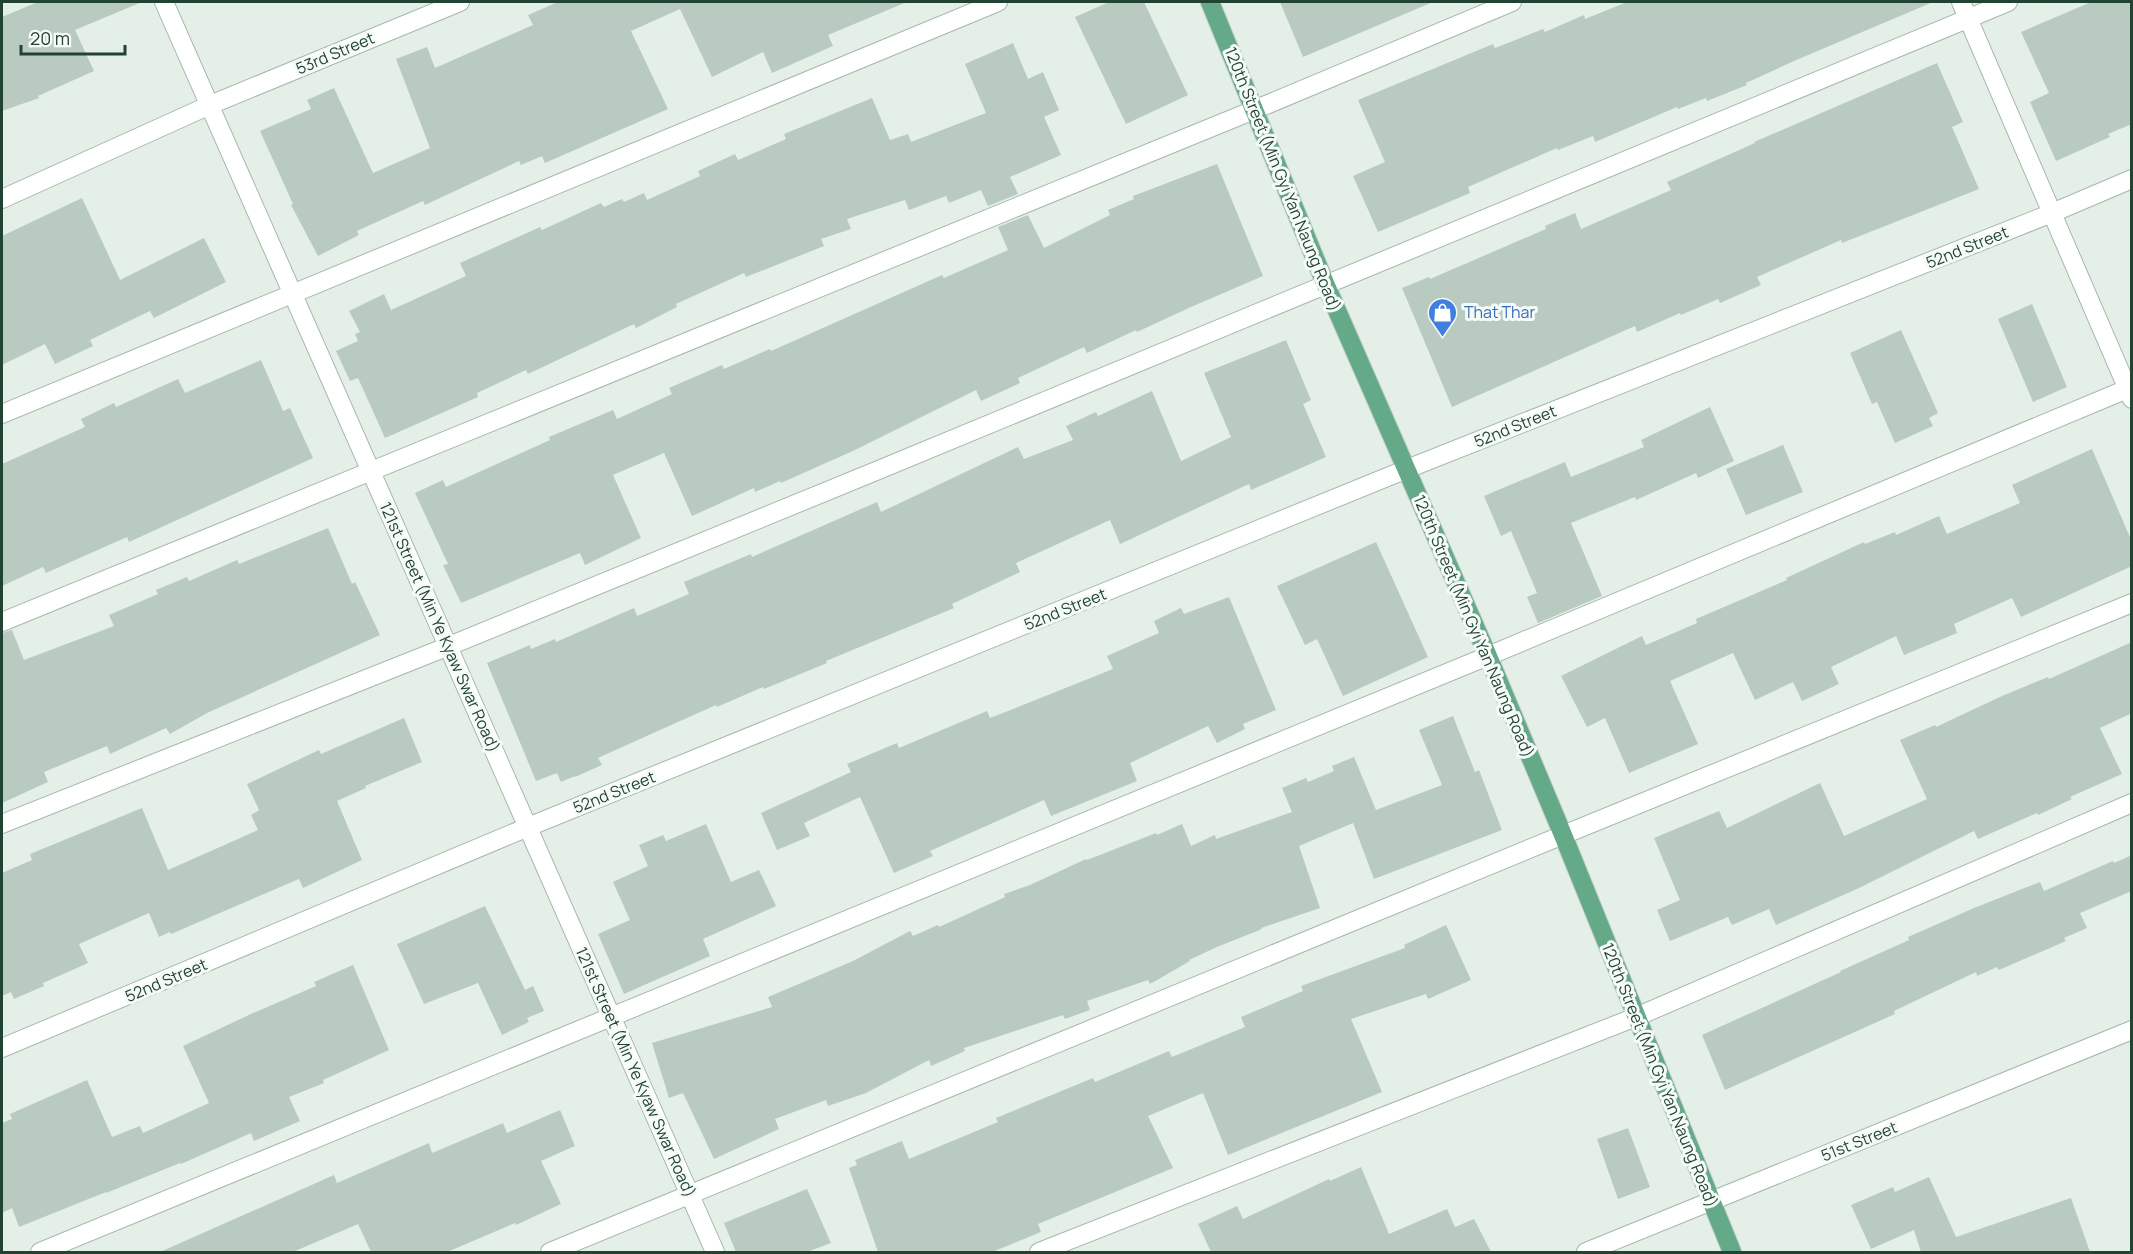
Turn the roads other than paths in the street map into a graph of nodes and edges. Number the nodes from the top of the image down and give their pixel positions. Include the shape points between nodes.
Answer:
1 (164, 2) edge
2 (460, 2) edge
3 (998, 2) edge
4 (1210, 2) edge
5 (1512, 2) edge
6 (2008, 2) edge
7 (1964, 10) edge
8 (210, 105) junction
9 (1254, 110) junction
10 (2132, 179) edge
11 (2, 199) edge
12 (2052, 213) junction
13 (1325, 283) junction
14 (292, 293) junction
15 (2130, 391) edge
16 (2, 414) edge
17 (1407, 470) junction
18 (371, 471) junction
19 (2132, 603) edge
20 (2, 622) edge
21 (449, 646) junction
22 (1488, 656) junction
23 (2132, 803) edge
24 (2, 824) edge
25 (528, 827) junction
26 (1563, 835) junction
27 (611, 1016) junction
28 (1636, 1017) junction
29 (2132, 1030) edge
30 (2, 1048) edge
31 (690, 1195) junction
32 (1711, 1201) junction
33 (40, 1252) edge
34 (550, 1252) edge
35 (715, 1252) edge
36 (1039, 1252) edge
37 (1586, 1252) edge
38 (1732, 1252) edge

1 - 8 street, 121st Street (Min Ye Kyaw Swar Road)
2 - 8 street, 53rd Street
3 - 14 street
4 - 9 main road, 120th Street (Min Gyi Yan Naung Road)
5 - 9 street
6 - 7 street
7 - 12 street
7 - 13 street
8 - 11 street, 53rd Street
8 - 14 street, 121st Street (Min Ye Kyaw Swar Road)
9 - 13 main road, 120th Street (Min Gyi Yan Naung Road)
9 - 18 street
10 - 12 street, 52nd Street
12 - 15 street
12 - 17 street, 52nd Street
13 - 17 main road, 120th Street (Min Gyi Yan Naung Road)
13 - 21 street
14 - 16 street
14 - 18 street, 121st Street (Min Ye Kyaw Swar Road)
15 - 22 street
17 - 22 main road, 120th Street (Min Gyi Yan Naung Road)
17 - 25 street, 52nd Street
18 - 20 street
18 - 21 street, 121st Street (Min Ye Kyaw Swar Road)
19 - 26 street
21 - 24 street
21 - 25 street, 121st Street (Min Ye Kyaw Swar Road)
22 - 26 main road, 120th Street (Min Gyi Yan Naung Road)
22 - 27 street
23 - 28 street
25 - 27 street, 121st Street (Min Ye Kyaw Swar Road)
25 - 30 street, 52nd Street
26 - 28 main road, 120th Street (Min Gyi Yan Naung Road)
26 - 31 street
27 - 31 street, 121st Street (Min Ye Kyaw Swar Road)
27 - 33 street
28 - 32 main road, 120th Street (Min Gyi Yan Naung Road)
28 - 36 street
29 - 32 street, 51st Street
31 - 34 street
31 - 35 street, 121st Street (Min Ye Kyaw Swar Road)
32 - 37 street, 51st Street
32 - 38 main road, 120th Street (Min Gyi Yan Naung Road)

